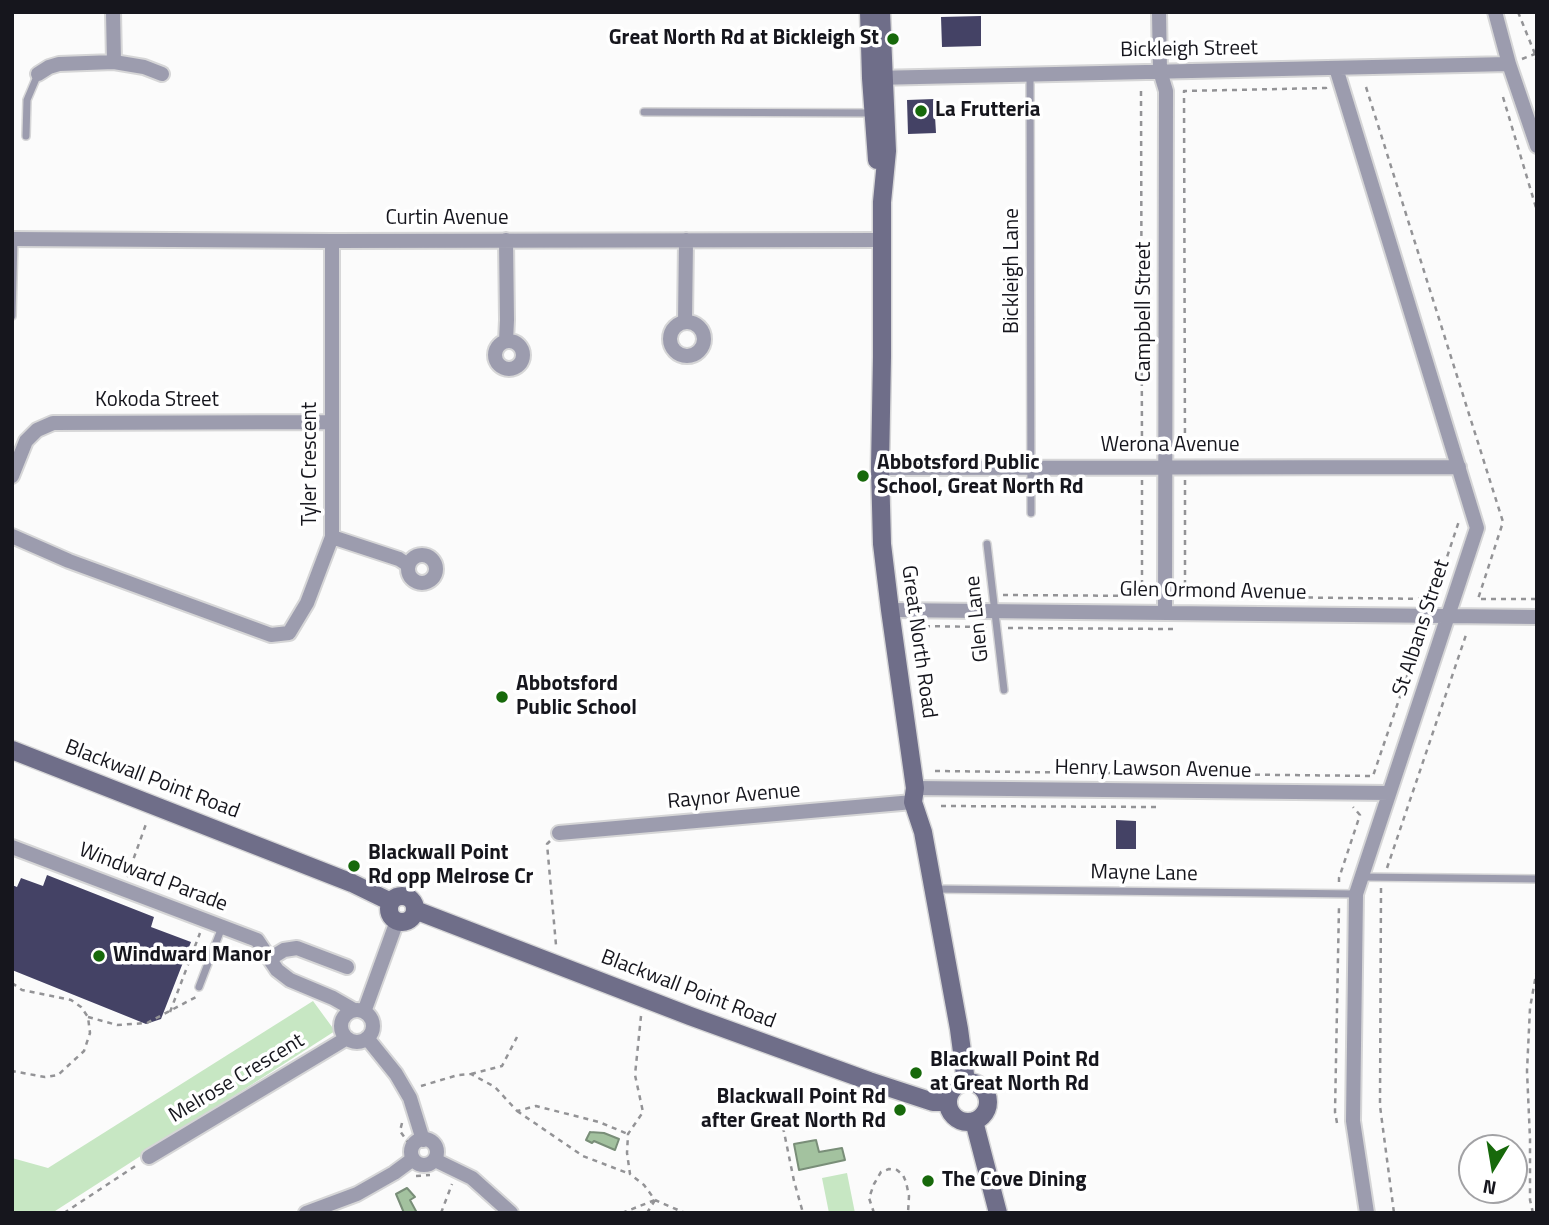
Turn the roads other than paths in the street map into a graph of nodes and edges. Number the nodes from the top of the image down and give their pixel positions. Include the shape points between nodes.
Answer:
1 (113, 12) edge
2 (869, 12) edge
3 (881, 12) edge
4 (1158, 12) edge
5 (1495, 12) edge
6 (114, 62) junction
7 (1509, 64) junction
8 (1336, 68) junction
9 (1160, 71) junction
10 (38, 74) joint
11 (1030, 74) junction
12 (162, 75) dead end
13 (878, 78) junction
14 (644, 112) dead end
15 (880, 113) junction
16 (26, 136) dead end
17 (1537, 146) edge
18 (13, 239) edge
19 (506, 240) junction
20 (686, 240) junction
21 (882, 240) junction
22 (332, 241) junction
23 (12, 316) edge
24 (685, 322) dead end
25 (506, 341) dead end
26 (331, 422) junction
27 (1166, 467) junction
28 (1459, 467) junction
29 (880, 468) junction
30 (1030, 468) junction
31 (12, 476) edge
32 (1031, 513) dead end
33 (12, 536) edge
34 (332, 537) junction
35 (987, 544) dead end
36 (408, 565) dead end
37 (890, 610) junction
38 (995, 611) junction
39 (1165, 613) junction
40 (1448, 616) junction
41 (1537, 617) edge
42 (1004, 690) dead end
43 (12, 750) edge
44 (1389, 793) junction
45 (914, 795) junction
46 (559, 833) road end
47 (12, 847) edge
48 (1362, 877) junction
49 (1537, 879) edge
50 (932, 889) junction
51 (1356, 894) junction
52 (391, 902) junction
53 (415, 910) junction
54 (397, 921) junction
55 (222, 926) junction
56 (271, 958) junction
57 (347, 967) dead end
58 (199, 991) road end
59 (359, 1011) junction
60 (347, 1038) junction
61 (367, 1038) junction
62 (966, 1082) junction
63 (947, 1102) junction
64 (974, 1121) junction
65 (423, 1139) junction
66 (149, 1157) road end
67 (413, 1159) junction
68 (435, 1160) junction
69 (306, 1213) edge
70 (511, 1213) edge
71 (998, 1213) edge
72 (1367, 1213) edge

1 - 6 street
2 - 13 street, Great North Road
3 - 13 street, Great North Road
4 - 9 street, Campbell Street
5 - 7 street
6 - 10 street via 59,64
6 - 12 street
7 - 8 street, Bickleigh Street
7 - 17 street
8 - 9 street, Bickleigh Street
8 - 28 street, St Albans Street
9 - 11 street, Bickleigh Street
9 - 27 street, Campbell Street via 1166,92
10 - 16 lane via 27,100
11 - 13 street, Bickleigh Street
11 - 30 lane, Bickleigh Lane
13 - 15 street, Great North Road
14 - 15 lane
15 - 21 street, Great North Road via 875,151
18 - 22 street, Curtin Avenue
18 - 23 lane
19 - 20 street, Curtin Avenue
19 - 22 street, Curtin Avenue
19 - 25 street
20 - 21 street, Curtin Avenue
20 - 24 street
21 - 29 street, Great North Road
22 - 26 street, Tyler Crescent
26 - 31 street, Kokoda Street via 53,423 26,441
26 - 34 street, Tyler Crescent
27 - 28 street, Werona Avenue
27 - 30 street, Werona Avenue
27 - 39 street, Campbell Street
28 - 40 street, St Albans Street via 1478,528
29 - 30 street, Werona Avenue
29 - 37 street, Great North Road
30 - 32 lane, Bickleigh Lane
33 - 34 street, Tyler Crescent via 271,635 289,633 301,616
34 - 36 street
35 - 38 lane, Glen Lane
37 - 38 street, Glen Ormond Avenue
37 - 45 street, Great North Road
38 - 39 street, Glen Ormond Avenue
38 - 42 lane, Glen Lane
39 - 40 street, Glen Ormond Avenue
40 - 41 street, Glen Ormond Avenue
40 - 44 street, St Albans Street
43 - 52 street, Blackwall Point Road
44 - 45 street, Henry Lawson Avenue
44 - 48 street, St Albans Street
45 - 46 street, Raynor Avenue
45 - 50 street, Great North Road
47 - 55 street, Windward Parade
48 - 49 lane
48 - 51 street, St Albans Street
50 - 51 lane, Mayne Lane
50 - 62 street, Great North Road
51 - 72 street, St Albans Street via 1353,1121
52 - 53 street via 404,895 414,902
52 - 54 street via 389,913
53 - 54 street via 409,920
53 - 63 street, Blackwall Point Road via 891,1089
54 - 59 street
55 - 56 street, Windward Parade via 257,940
55 - 58 lane
56 - 57 street via 297,948
56 - 59 street, Windward Parade via 290,980
59 - 60 street via 342,1020 341,1030
59 - 61 street via 371,1019
60 - 61 street via 357,1042
60 - 66 street, Melrose Crescent
61 - 65 street via 406,1090
62 - 63 street via 953,1088
62 - 64 street via 979,1085 987,1096 984,1114
63 - 64 street via 955,1118
64 - 71 street
65 - 67 street via 412,1146
65 - 68 street via 436,1148
67 - 68 street via 424,1165
67 - 69 street via 357,1194
68 - 70 street via 472,1178

